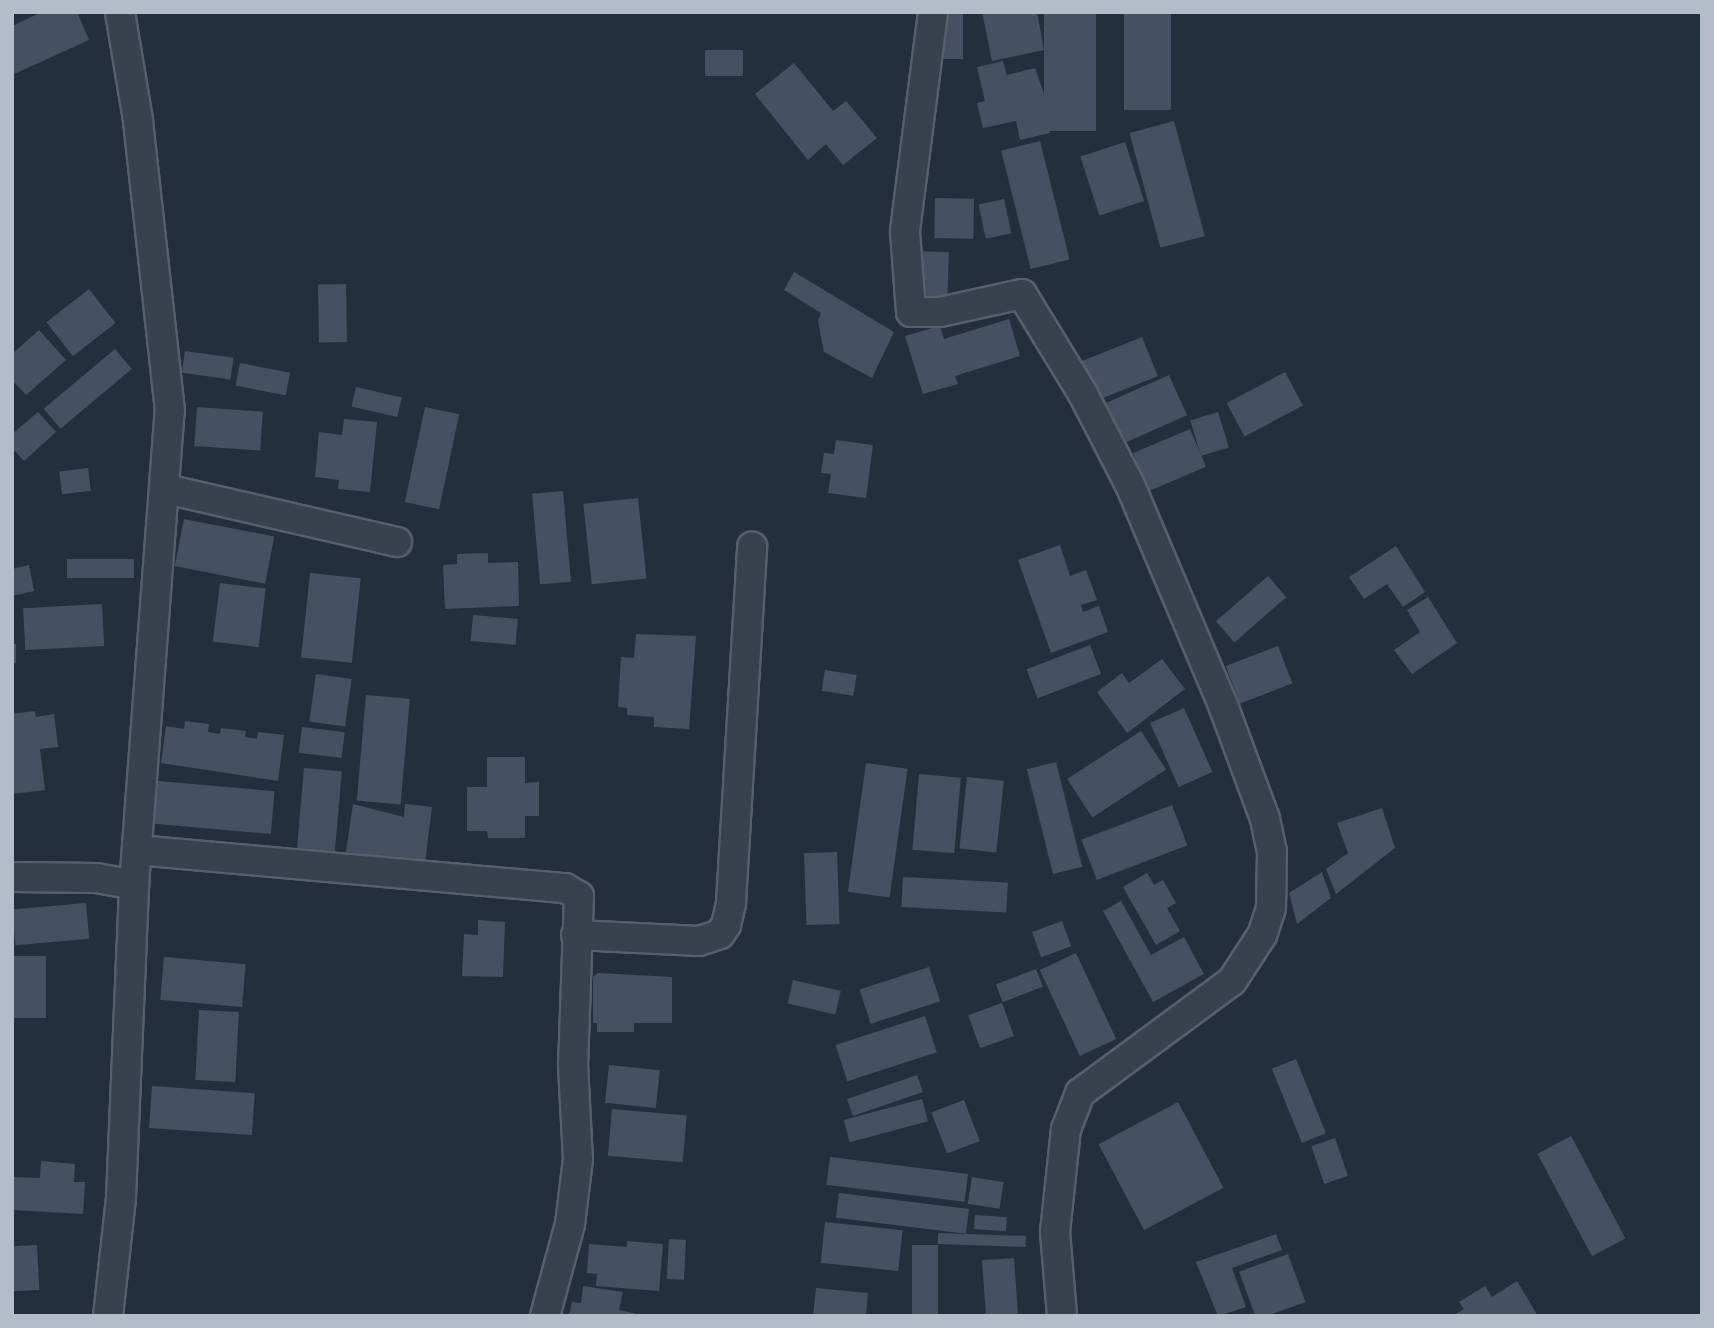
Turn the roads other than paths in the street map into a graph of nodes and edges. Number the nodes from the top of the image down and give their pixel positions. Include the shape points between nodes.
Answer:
1 (120, 12) edge
2 (933, 12) edge
3 (166, 489) junction
4 (397, 542) dead end
5 (751, 547) dead end
6 (137, 850) junction
7 (12, 877) edge
8 (134, 885) junction
9 (576, 935) junction
10 (108, 1316) edge
11 (545, 1316) edge
12 (1062, 1316) edge

1 - 3 street via 168,370
2 - 12 street via 905,232 911,312 940,312 1022,294 1083,394 1130,485 1224,708 1265,819 1272,852 1271,908 1262,935 1232,981 1080,1093 1066,1129 1055,1232
3 - 4 street
3 - 6 street
5 - 9 street via 731,903 726,925 720,934 699,941
6 - 8 street
6 - 9 street via 565,888 575,891 581,902
7 - 8 street via 96,878
8 - 10 street via 121,1198
9 - 11 street via 573,1065 578,1159 570,1224

